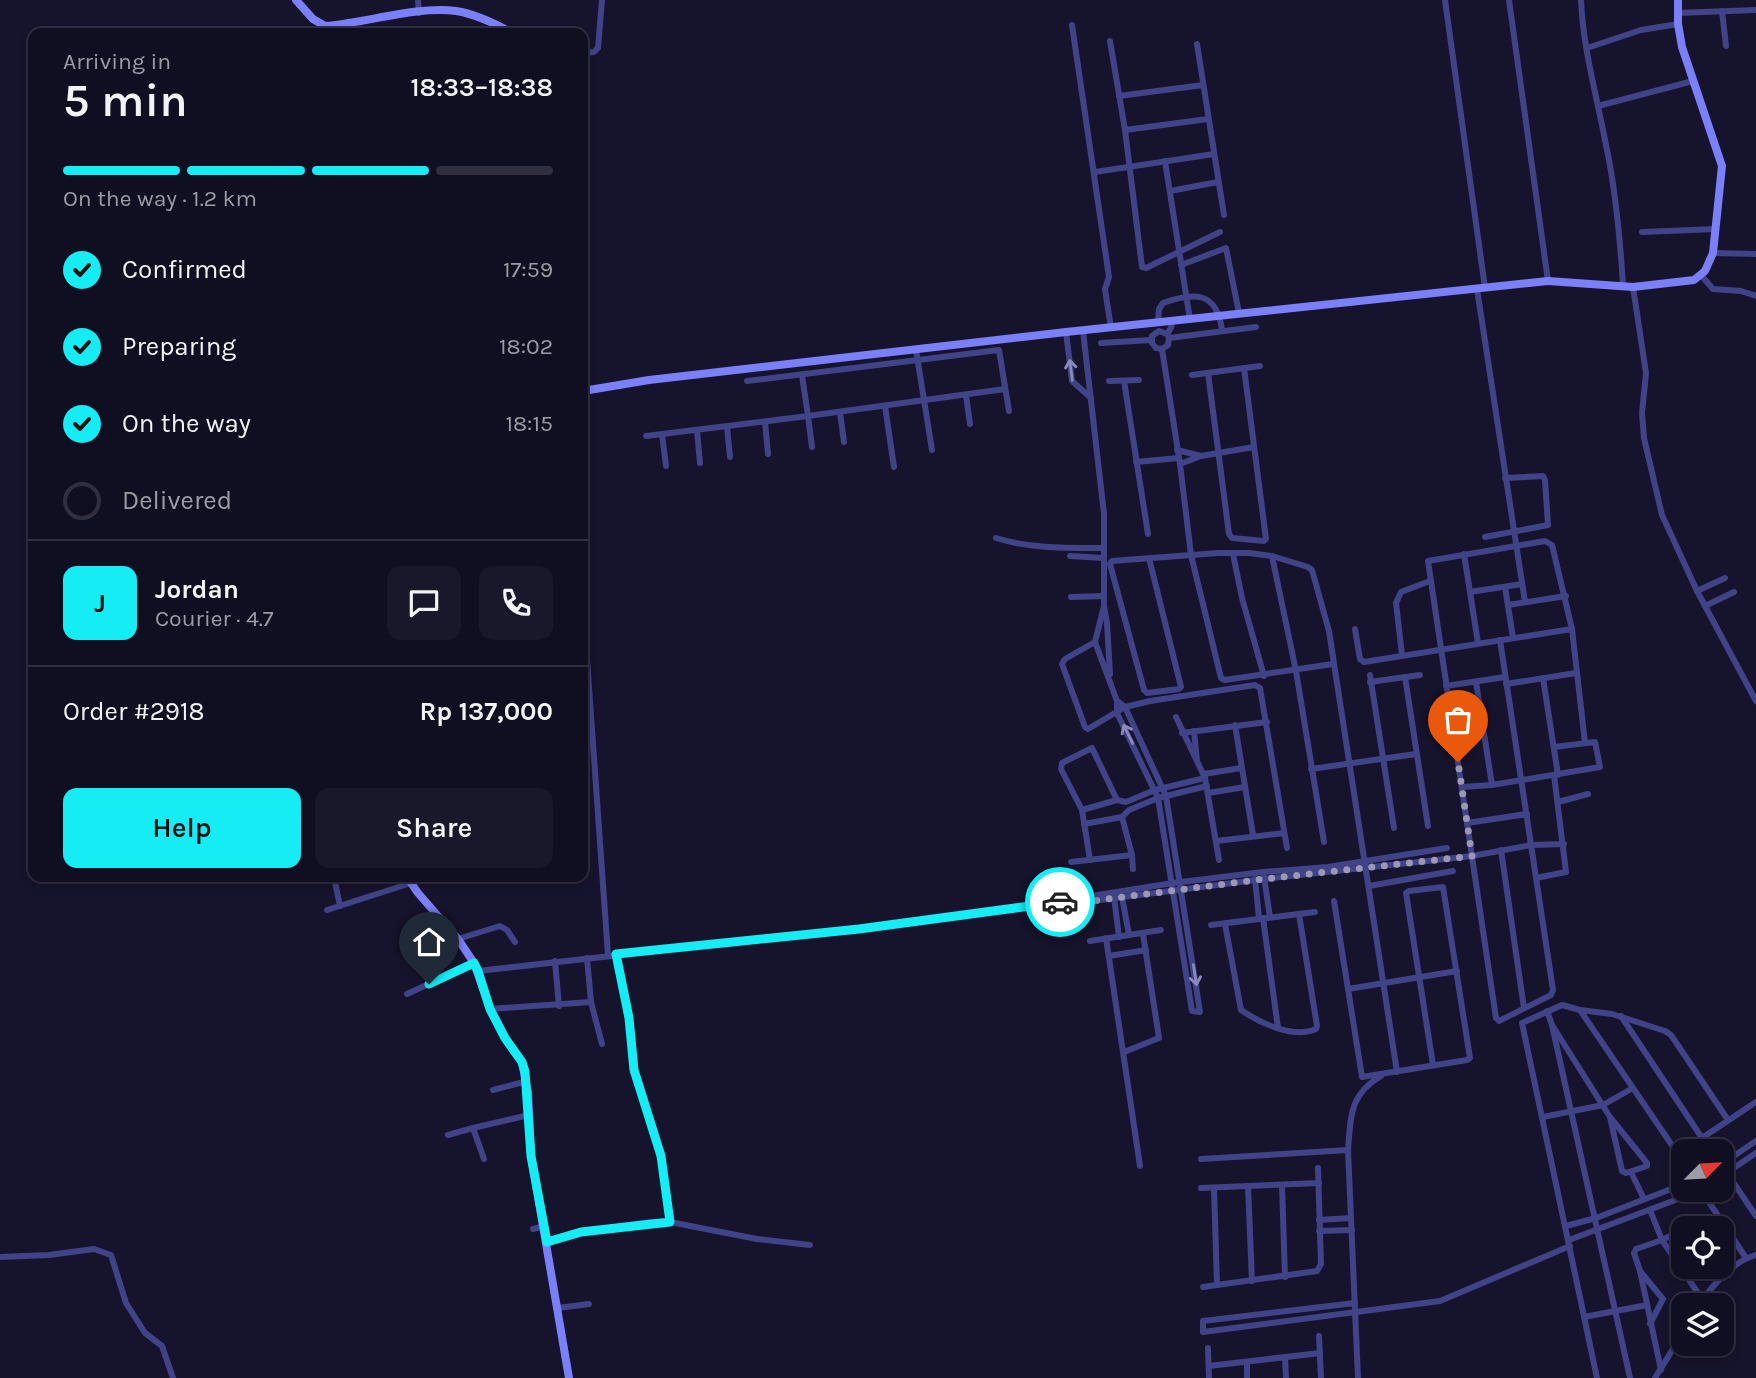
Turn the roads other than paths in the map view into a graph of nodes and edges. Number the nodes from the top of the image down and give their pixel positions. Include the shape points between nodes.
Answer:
1 (296, 0) edge
2 (602, 0) edge
3 (1446, 0) edge
4 (1509, 0) edge
5 (1581, 0) edge
6 (1678, 0) edge
7 (419, 6) edge
8 (1756, 10) edge
9 (1722, 11) junction
10 (1677, 13) junction
11 (1678, 24) junction
12 (1072, 25) dead end
13 (326, 28) edge
14 (336, 28) edge
15 (503, 28) edge
16 (1110, 41) dead end
17 (1197, 44) dead end
18 (1726, 46) dead end
19 (1587, 48) junction
20 (588, 52) edge
21 (1693, 81) junction
22 (1203, 85) junction
23 (1119, 96) junction
24 (1598, 106) junction
25 (1208, 119) junction
26 (1125, 130) junction
27 (1214, 154) junction
28 (1165, 161) junction
29 (1130, 165) junction
30 (1095, 172) junction
31 (1218, 182) junction
32 (1170, 191) junction
33 (1224, 215) dead end
34 (1716, 229) junction
35 (1220, 232) dead end
36 (1642, 232) dead end
37 (1713, 253) junction
38 (1756, 254) edge
39 (1180, 258) junction
40 (1701, 275) junction
41 (1548, 281) junction
42 (1623, 285) junction
43 (1633, 287) junction
44 (1481, 288) junction
45 (1756, 296) edge
46 (1187, 297) junction
47 (1239, 313) junction
48 (1220, 316) junction
49 (1190, 320) junction
50 (1172, 322) junction
51 (1157, 323) junction
52 (1147, 324) junction
53 (1256, 327) dead end
54 (1111, 328) junction
55 (1222, 330) junction
56 (1083, 331) junction
57 (1066, 332) junction
58 (1168, 336) junction
59 (1152, 338) junction
60 (1101, 343) dead end
61 (998, 345) junction
62 (1162, 349) junction
63 (917, 355) junction
64 (1260, 366) dead end
65 (1244, 369) junction
66 (1208, 373) junction
67 (802, 375) junction
68 (1192, 375) dead end
69 (1139, 380) dead end
70 (747, 381) dead end
71 (1109, 381) dead end
72 (1124, 381) junction
73 (1005, 389) junction
74 (588, 390) edge
75 (966, 395) junction
76 (1091, 398) junction
77 (924, 401) junction
78 (885, 406) junction
79 (1009, 411) dead end
80 (840, 412) junction
81 (808, 416) junction
82 (765, 422) junction
83 (970, 424) dead end
84 (727, 427) junction
85 (697, 430) junction
86 (662, 435) junction
87 (646, 436) dead end
88 (844, 442) dead end
89 (812, 447) dead end
90 (1254, 447) junction
91 (932, 450) dead end
92 (1219, 453) junction
93 (768, 454) dead end
94 (1201, 456) junction
95 (730, 457) dead end
96 (1179, 457) junction
97 (1136, 462) junction
98 (700, 463) dead end
99 (666, 466) dead end
100 (894, 467) dead end
101 (1505, 478) junction
102 (1148, 534) dead end
103 (1485, 537) dead end
104 (996, 538) dead end
105 (1514, 538) junction
106 (1103, 548) junction
107 (1190, 549) junction
108 (1233, 554) junction
109 (1464, 554) junction
110 (1070, 556) dead end
111 (1272, 556) junction
112 (1103, 558) junction
113 (1149, 558) junction
114 (1725, 578) dead end
115 (1430, 581) junction
116 (1522, 584) junction
117 (1505, 587) junction
118 (1697, 591) junction
119 (1470, 592) junction
120 (1734, 592) dead end
121 (1104, 596) junction
122 (1566, 596) junction
123 (1071, 597) dead end
124 (1525, 602) junction
125 (1508, 605) junction
126 (1104, 606) junction
127 (1705, 606) junction
128 (1355, 629) dead end
129 (1572, 629) junction
130 (1513, 638) junction
131 (1500, 640) junction
132 (1095, 642) junction
133 (1478, 643) junction
134 (1440, 649) junction
135 (1402, 655) junction
136 (588, 664) edge
137 (1333, 664) junction
138 (1296, 671) junction
139 (1576, 673) junction
140 (1420, 675) dead end
141 (1264, 676) junction
142 (1405, 677) junction
143 (1543, 678) junction
144 (1110, 680) junction
145 (1506, 680) junction
146 (1476, 682) junction
147 (1446, 686) junction
148 (1755, 696) edge
149 (1117, 701) junction
150 (1125, 707) junction
151 (1117, 713) junction
152 (1176, 717) dead end
153 (1267, 722) junction
154 (1235, 725) junction
155 (1194, 732) junction
156 (1182, 733) junction
157 (1585, 743) junction
158 (1554, 747) junction
159 (1416, 754) junction
160 (1383, 759) junction
161 (1197, 762) junction
162 (1349, 764) junction
163 (1241, 768) junction
164 (1311, 769) junction
165 (1556, 775) junction
166 (1204, 776) junction
167 (1521, 780) junction
168 (1492, 785) junction
169 (1244, 787) junction
170 (1461, 788) junction
171 (1159, 789) junction
172 (1208, 790) junction
173 (1588, 794) dead end
174 (1162, 797) junction
175 (1117, 800) junction
176 (1126, 802) junction
177 (1558, 802) junction
178 (1082, 810) junction
179 (1129, 810) junction
180 (1527, 814) junction
181 (1122, 817) junction
182 (1467, 823) junction
183 (1084, 824) junction
184 (1428, 826) dead end
185 (1394, 828) dead end
186 (1284, 832) junction
187 (1253, 835) junction
188 (1216, 841) junction
189 (1324, 842) dead end
190 (1564, 844) junction
191 (1531, 845) junction
192 (1287, 848) dead end
193 (1447, 848) dead end
194 (1501, 850) junction
195 (1132, 855) junction
196 (1472, 856) junction
197 (1090, 860) junction
198 (1219, 860) dead end
199 (1072, 862) dead end
200 (1365, 864) junction
201 (1133, 869) dead end
202 (1453, 871) dead end
203 (1264, 875) junction
204 (1254, 876) junction
205 (1536, 878) junction
206 (335, 882) edge
207 (404, 882) edge
208 (411, 882) edge
209 (1177, 886) junction
210 (1369, 886) junction
211 (1118, 895) junction
212 (1334, 901) dead end
213 (340, 906) junction
214 (327, 910) dead end
215 (1315, 912) dead end
216 (1299, 914) junction
217 (1264, 918) junction
218 (1225, 924) junction
219 (1211, 925) dead end
220 (1161, 930) dead end
221 (1143, 934) junction
222 (1129, 935) junction
223 (1119, 937) junction
224 (1106, 938) junction
225 (458, 939) junction
226 (1090, 941) dead end
227 (515, 942) dead end
228 (1146, 950) junction
229 (612, 955) junction
230 (1109, 956) junction
231 (587, 958) junction
232 (555, 961) junction
233 (476, 967) junction
234 (1457, 971) junction
235 (1420, 976) junction
236 (1384, 984) junction
237 (1348, 989) junction
238 (407, 993) dead end
239 (591, 1002) junction
240 (559, 1006) junction
241 (1524, 1008) junction
242 (1542, 1008) junction
243 (490, 1009) junction
244 (1580, 1010) junction
245 (1621, 1016) junction
246 (1552, 1025) junction
247 (1278, 1028) junction
248 (602, 1044) dead end
249 (1124, 1052) junction
250 (1433, 1065) junction
251 (1397, 1072) junction
252 (1386, 1073) junction
253 (527, 1082) junction
254 (1633, 1088) junction
255 (493, 1090) dead end
256 (1753, 1104) edge
257 (1603, 1105) junction
258 (1570, 1112) junction
259 (1756, 1114) edge
260 (529, 1115) junction
261 (1543, 1117) junction
262 (1610, 1117) junction
263 (1728, 1120) junction
264 (473, 1128) junction
265 (448, 1135) dead end
266 (1702, 1138) joint
267 (1756, 1141) edge
268 (1671, 1144) edge
269 (1348, 1150) junction
270 (1734, 1156) edge
271 (1755, 1157) edge
272 (484, 1158) dead end
273 (1201, 1159) dead end
274 (1140, 1167) dead end
275 (1318, 1168) dead end
276 (1734, 1169) edge
277 (1631, 1172) junction
278 (1319, 1183) junction
279 (1282, 1185) junction
280 (1248, 1186) junction
281 (1734, 1186) edge
282 (1201, 1188) dead end
283 (1214, 1188) junction
284 (1671, 1189) edge
285 (1644, 1199) junction
286 (1671, 1202) edge
287 (1709, 1202) edge
288 (1650, 1210) junction
289 (1756, 1216) edge
290 (1351, 1218) junction
291 (1596, 1218) junction
292 (1319, 1220) junction
293 (670, 1222) junction
294 (544, 1226) junction
295 (1566, 1226) junction
296 (533, 1229) dead end
297 (1352, 1230) junction
298 (1599, 1230) junction
299 (1319, 1231) junction
300 (1671, 1236) edge
301 (1662, 1240) junction
302 (547, 1242) junction
303 (1569, 1243) junction
304 (810, 1245) dead end
305 (1756, 1255) edge
306 (0, 1257) edge
307 (1746, 1258) junction
308 (1734, 1268) edge
309 (1640, 1271) junction
310 (1285, 1277) junction
311 (1722, 1279) edge
312 (1252, 1281) junction
313 (1217, 1286) junction
314 (1203, 1287) dead end
315 (1694, 1293) edge
316 (1709, 1293) edge
317 (1355, 1303) junction
318 (589, 1304) dead end
319 (1647, 1306) junction
320 (558, 1308) junction
321 (1615, 1311) junction
322 (1279, 1312) junction
323 (1356, 1314) junction
324 (1584, 1317) junction
325 (1281, 1323) junction
326 (1650, 1324) junction
327 (1319, 1336) dead end
328 (1209, 1348) dead end
329 (1320, 1353) junction
330 (1671, 1353) edge
331 (1285, 1357) junction
332 (1247, 1362) junction
333 (1209, 1366) junction
334 (1661, 1370) junction
335 (173, 1378) edge
336 (569, 1378) edge
337 (1209, 1378) edge
338 (1247, 1378) edge
339 (1286, 1378) edge
340 (1321, 1378) edge
341 (1358, 1378) edge
342 (1597, 1378) edge
343 (1630, 1378) edge
344 (1655, 1378) edge

1 - 13 street
2 - 20 street via 598,48
3 - 44 street
4 - 41 street
5 - 19 street
6 - 10 street
7 - 14 street
7 - 15 street via 458,12
8 - 9 street
9 - 10 street
9 - 18 street
10 - 11 street
11 - 19 street via 1641,30
11 - 21 street
12 - 30 street
16 - 23 street
17 - 22 street
19 - 24 street
21 - 24 street
21 - 34 street via 1721,161
22 - 23 street
22 - 25 street
23 - 26 street
24 - 42 street via 1613,184
25 - 26 street
25 - 27 street
26 - 29 street
27 - 28 street
27 - 31 street
28 - 29 street
28 - 32 street
29 - 30 street
29 - 39 street via 1142,267
30 - 54 street
31 - 32 street
31 - 33 street
32 - 39 street
34 - 36 street
34 - 37 street
35 - 39 street
37 - 38 street
37 - 40 street
39 - 46 street
39 - 47 street via 1227,248
40 - 43 street via 1689,281
40 - 45 street via 1713,289
41 - 42 street
41 - 44 street
42 - 43 street
43 - 118 street via 1646,373 1644,438 1662,515
44 - 47 street
44 - 101 street
46 - 48 street via 1208,299
46 - 49 street
46 - 51 street via 1163,303
47 - 48 street
48 - 49 street
48 - 55 street
49 - 50 street
50 - 51 street
50 - 58 street
51 - 52 street
52 - 54 street
52 - 59 street
53 - 55 street
54 - 56 street
55 - 58 street
56 - 57 street
56 - 76 street
57 - 61 street
76 -> 57 street via 1072,382
58 - 59 street via 1159,331
58 - 62 street via 1168,345
59 - 60 street
59 - 62 street via 1156,348
61 - 63 street
61 - 73 street
62 - 96 street
63 - 67 street
63 - 74 street via 649,380
63 - 77 street
64 - 65 street
65 - 66 street
65 - 90 street
66 - 68 street
66 - 92 street
67 - 70 street
67 - 81 street
69 - 72 street
71 - 72 street
72 - 97 street
73 - 75 street
73 - 79 street
75 - 77 street
75 - 83 street
76 - 106 street via 1104,514
77 - 78 street
77 - 91 street
78 - 80 street
78 - 100 street
80 - 81 street
80 - 88 street
81 - 82 street
81 - 89 street
82 - 84 street
82 - 93 street
84 - 85 street
84 - 95 street
85 - 86 street
85 - 98 street
86 - 87 street
86 - 99 street
90 - 92 street
90 - 92 street via 1264,541 1230,537
92 - 94 street
94 - 96 street
94 - 96 street
96 - 97 street
96 - 107 street
97 - 102 street
101 - 105 street
101 - 105 street via 1541,476 1545,480 1548,525
103 - 105 street
104 - 106 street via 1026,546
105 - 109 street
105 - 116 street
105 - 122 street via 1552,545
106 - 112 street
107 - 108 street
107 - 113 street
107 - 141 street via 1221,678
108 - 111 street
108 - 141 street
109 - 115 street via 1428,561
109 - 119 street
110 - 112 street
111 - 137 street via 1312,570
111 - 138 street
112 - 121 street
113 - 113 street via 1110,564 1147,693 1181,687
114 - 118 street
115 - 134 street
115 - 135 street via 1398,596
116 - 117 street
116 - 124 street
117 - 119 street
117 - 125 street
118 - 127 street
119 - 133 street
120 - 127 street
121 - 123 street
121 - 126 street
122 - 124 street
122 - 129 street
124 - 125 street
125 - 130 street
126 - 132 street
126 - 144 street
127 - 148 street
128 - 135 street via 1363,662
129 - 130 street
129 - 139 street
130 - 131 street
131 - 133 street
131 - 145 street
132 - 144 street
132 - 151 street via 1062,664 1085,727
133 - 134 street
134 - 135 street
134 - 147 street
136 - 229 street
137 - 138 street
137 - 162 street
138 - 141 street
138 - 164 street
139 - 143 street
139 - 157 street
140 - 142 street
142 - 159 street
142 - 160 street via 1370,679
143 - 145 street
143 - 158 street
144 - 149 street
145 - 146 street
145 - 167 street
146 - 147 street
146 - 168 street
147 - 170 street
149 - 150 street
149 - 151 street
150 - 151 street
150 - 153 street via 1255,685 1262,692
150 - 171 street
171 -> 151 street
152 - 156 street
153 - 154 street
153 - 186 street
154 - 155 street
154 - 163 street
155 - 156 street
155 - 161 street
156 - 161 street
157 - 158 street
157 - 165 street via 1596,744 1600,767
158 - 165 street
159 - 160 street
159 - 184 street
160 - 162 street
160 - 185 street
161 - 166 street
162 - 164 street
162 - 200 street
163 - 166 street
163 - 169 street
164 - 189 street
165 - 167 street
165 - 177 street
166 - 171 street
166 - 172 street
167 - 168 street
167 - 180 street
168 - 170 street
169 - 172 street
169 - 187 street
170 - 182 street
171 - 174 street
171 - 176 street
172 - 174 street
172 - 188 street
173 - 177 street
174 - 179 street
174 - 209 street
175 - 176 street
175 - 178 street
175 - 178 street via 1095,751 1088,748 1061,766
176 - 179 street
177 - 190 street
178 - 183 street
179 - 181 street
180 - 182 street
180 - 191 street
181 - 183 street
181 - 195 street
182 - 196 street
183 - 197 street
186 - 187 street
186 - 192 street
187 - 188 street
188 - 198 street
190 - 191 street
190 - 205 street via 1566,872
191 - 194 street
191 - 205 street
193 - 200 street
194 - 196 street
194 - 241 street
195 - 197 street
195 - 201 street
196 - 200 street
196 - 241 street via 1496,1018
197 - 199 street
200 - 203 street
200 - 210 street
202 - 210 street
203 - 204 street
203 - 217 street
204 - 209 street
204 - 217 street
205 - 242 street via 1553,990
206 - 213 street
207 - 213 street
208 - 225 street
209 -> 209 street via 1201,1010 1194,1013 1192,1011
209 - 211 street
210 - 236 street
211 - 222 street
211 - 223 street
211 - 229 street
212 - 237 street
213 - 214 street
215 - 216 street
216 - 217 street
216 - 247 street via 1317,1026 1311,1031
217 - 218 street
217 - 247 street
218 - 219 street
218 - 247 street via 1241,1010
220 - 221 street
221 - 222 street
221 - 228 street
222 - 223 street
223 - 224 street
224 - 226 street
224 - 230 street
225 - 227 street via 500,926
225 - 233 street
228 - 230 street
228 - 249 street via 1159,1038
229 - 231 street
229 - 293 street via 629,1018 634,1070 661,1156
230 - 249 street
231 - 232 street
231 - 239 street
232 - 233 street
232 - 240 street
233 - 238 street
233 - 243 street
234 - 235 street
234 - 235 street via 1440,886 1408,892
234 - 250 street via 1469,1058
235 - 236 street
235 - 250 street
236 - 237 street
236 - 251 street
237 - 252 street via 1361,1077
239 - 240 street
239 - 248 street
240 - 243 street
241 - 242 street
242 - 244 street via 1562,1005
242 - 246 street
242 - 261 street via 1522,1024
243 - 253 street via 522,1062
244 - 245 street
244 - 254 street
245 - 263 street via 1671,1035
245 - 266 street
246 - 257 street
246 - 258 street
249 - 274 street
250 - 251 street
251 - 252 street
252 - 269 street via 1360,1091
253 - 255 street
253 - 260 street
254 - 257 street
254 - 268 street
256 - 259 street
256 - 263 street
257 - 258 street
257 - 262 street
258 - 261 street
258 - 291 street
260 - 264 street
260 - 294 street via 531,1156
261 - 295 street
262 - 277 street via 1622,1171
262 - 277 street via 1647,1163
263 - 266 street
264 - 265 street
264 - 272 street
267 - 270 street
269 - 273 street
269 - 290 street
271 - 276 street
275 - 278 street
277 - 285 street
278 - 279 street
278 - 292 street
279 - 280 street
279 - 310 street
280 - 283 street
280 - 312 street
281 - 289 street
282 - 283 street
283 - 313 street
284 - 285 street
285 - 291 street
286 - 288 street
287 - 307 street
288 - 298 street
288 - 301 street
290 - 292 street
290 - 297 street
291 - 295 street
291 - 298 street
292 - 299 street
293 - 302 street via 581,1232
293 - 304 street
294 - 296 street
294 - 302 street
295 - 303 street
297 - 299 street
297 - 317 street
298 - 303 street
298 - 321 street
299 - 310 street via 1319,1269
300 - 301 street
301 - 309 street via 1634,1250
301 - 315 street
302 - 320 street
303 - 323 street via 1440,1301
303 - 324 street
305 - 307 street
306 - 335 street via 94,1249 111,1255 126,1303 145,1333 162,1346
307 - 308 street
309 - 319 street
309 - 326 street via 1663,1299
310 - 312 street
311 - 316 street
312 - 313 street
313 - 314 street
317 - 322 street
317 - 323 street
318 - 320 street
319 - 321 street
319 - 326 street
320 - 336 street
321 - 324 street
321 - 343 street
322 - 325 street
322 - 325 street via 1203,1321 1203,1332
323 - 325 street
323 - 341 street
324 - 342 street
326 - 334 street
327 - 329 street
328 - 333 street
329 - 331 street
329 - 340 street
330 - 334 street
331 - 332 street
331 - 339 street
332 - 333 street
332 - 338 street
333 - 337 street
334 - 344 street

